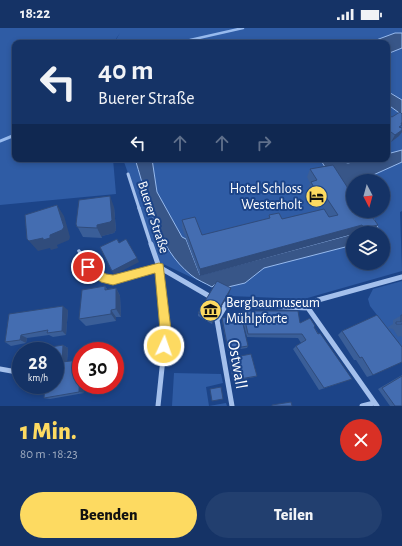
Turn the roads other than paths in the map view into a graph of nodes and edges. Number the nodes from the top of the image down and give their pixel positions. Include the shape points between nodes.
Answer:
1 (128, 174) dead end
2 (139, 208) joint
3 (79, 251) dead end
4 (159, 268) junction
5 (402, 278) edge
6 (209, 296) edge
7 (308, 308) junction
8 (0, 369) edge
9 (12, 371) edge
10 (376, 404) edge
11 (158, 406) edge
12 (232, 406) edge
13 (362, 406) edge

1 - 2 lane, Buerer Straße
2 - 4 street, Buerer Straße
3 - 4 lane, Buerer Straße via 88,267 104,278 113,280
4 - 6 street
4 - 11 street via 166,330
5 - 7 street via 318,300
7 - 10 street
7 - 12 street, Ostwall via 225,305 218,320
8 - 9 street
10 - 13 street

